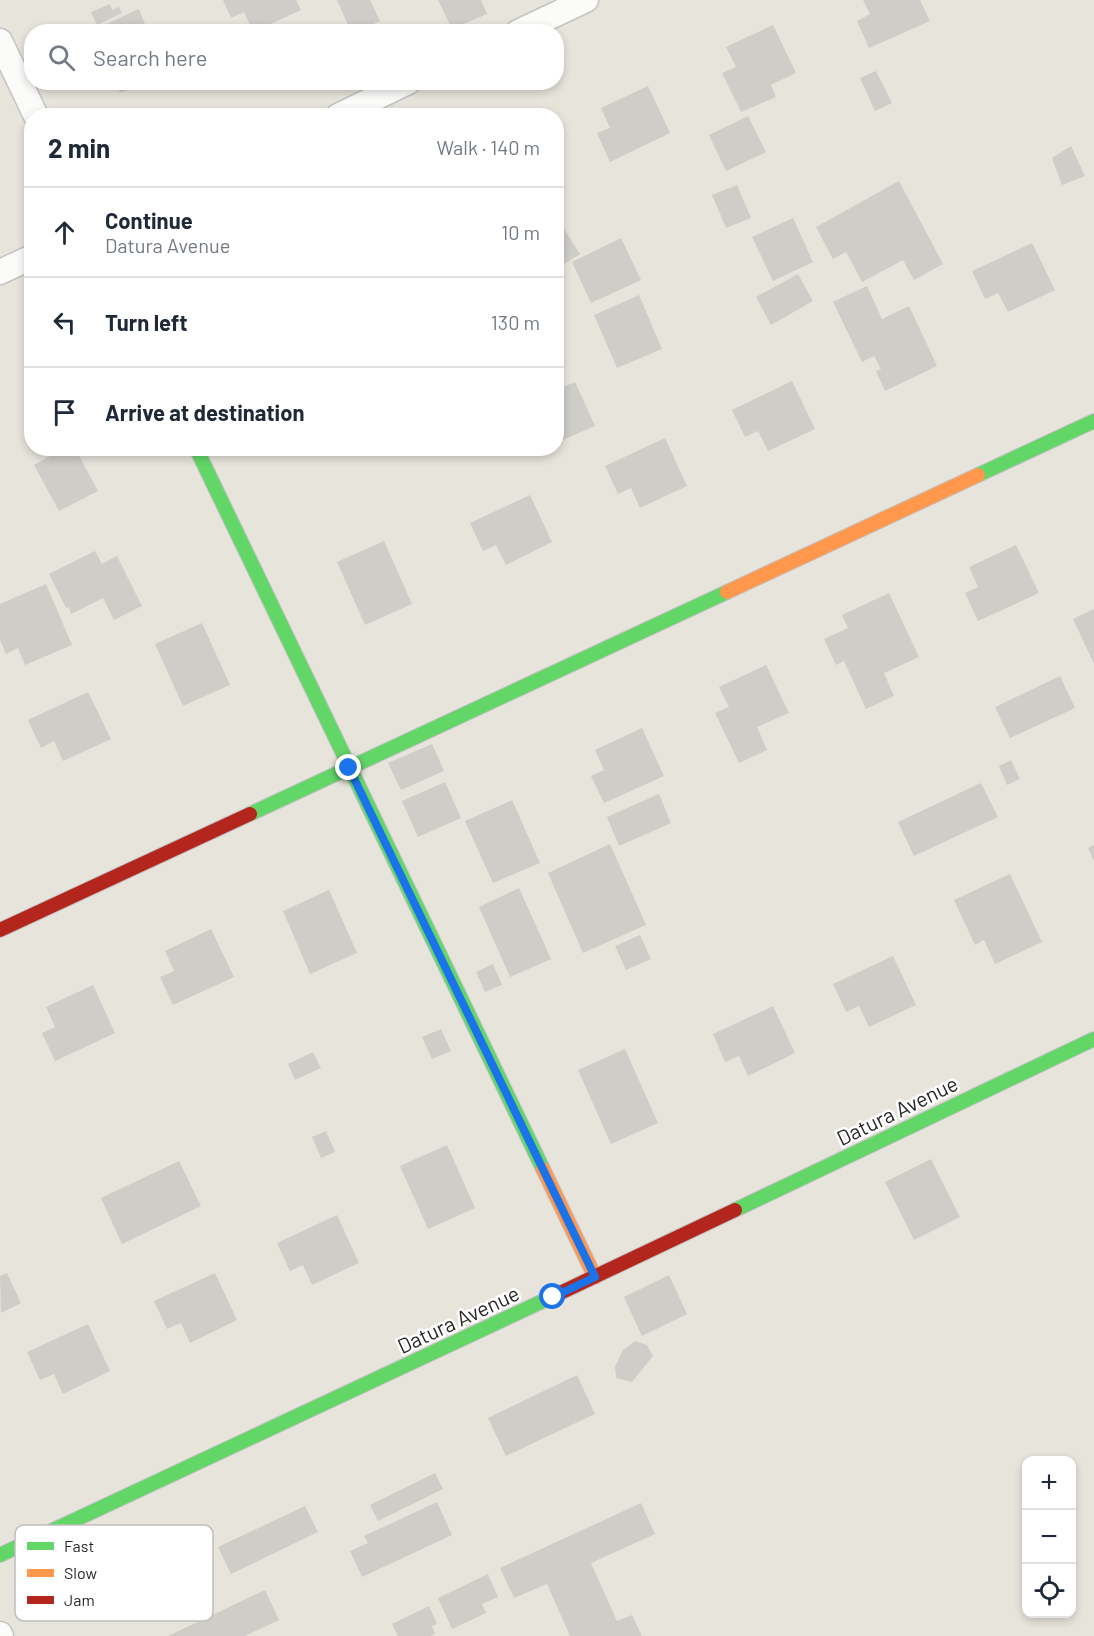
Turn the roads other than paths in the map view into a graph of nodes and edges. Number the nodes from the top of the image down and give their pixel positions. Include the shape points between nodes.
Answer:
1 (586, 0) edge
2 (535, 24) edge
3 (0, 41) edge
4 (392, 90) edge
5 (32, 108) edge
6 (354, 108) edge
7 (24, 261) edge
8 (0, 272) edge
9 (1094, 421) edge
10 (200, 456) edge
11 (349, 768) junction
12 (0, 930) edge
13 (1094, 1040) edge
14 (595, 1277) junction
15 (66, 1525) edge
16 (15, 1549) edge
17 (0, 1556) edge

1 - 2 street
3 - 5 street
4 - 6 street
7 - 8 street
9 - 11 street
10 - 11 street
11 - 12 street
11 - 14 street
13 - 14 street, Datura Avenue
14 - 15 street, Datura Avenue
16 - 17 street, Datura Avenue

